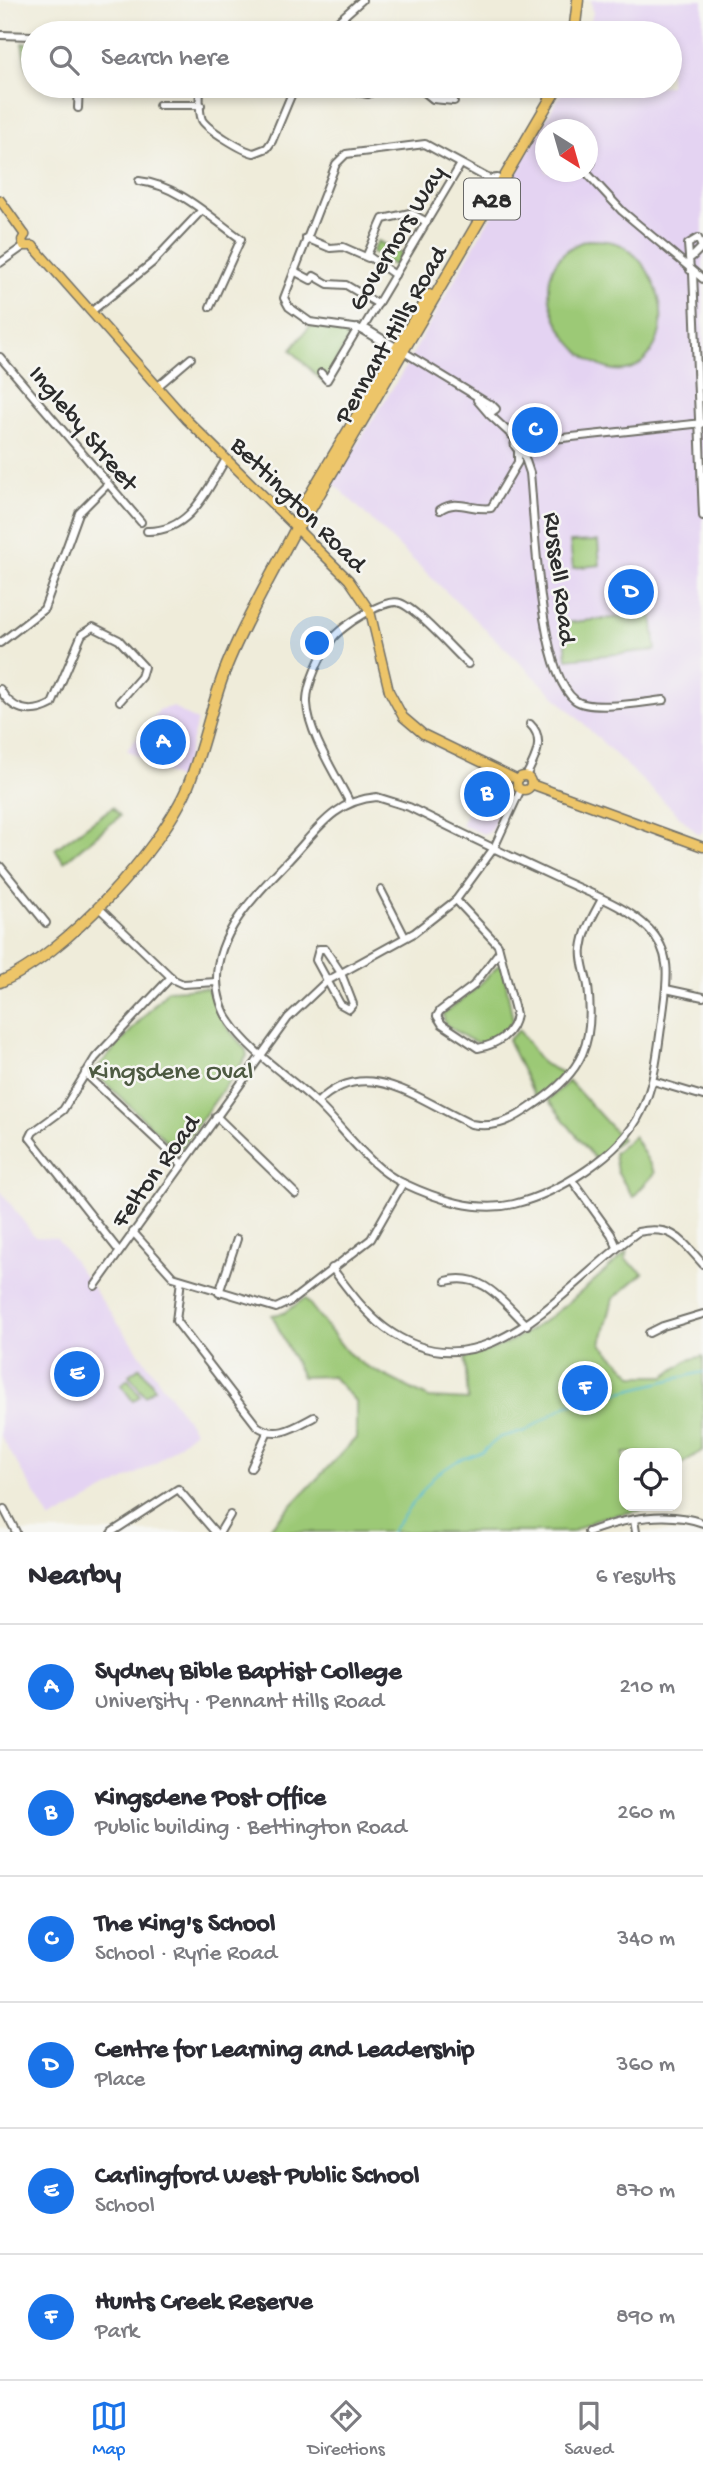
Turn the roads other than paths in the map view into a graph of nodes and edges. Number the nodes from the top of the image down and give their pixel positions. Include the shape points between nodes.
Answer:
1 (362, 0) edge
2 (578, 0) edge
3 (584, 0) edge
4 (351, 3) edge
5 (336, 21) edge
6 (575, 21) edge
7 (582, 21) edge
8 (0, 35) edge
9 (21, 36) edge
10 (78, 98) edge
11 (201, 98) edge
12 (290, 98) edge
13 (432, 98) edge
14 (544, 98) edge
15 (551, 98) edge
16 (454, 101) dead end
17 (159, 105) dead end
18 (201, 105) junction
19 (78, 108) dead end
20 (461, 164) junction
21 (493, 179) junction
22 (139, 181) dead end
23 (592, 182) edge
24 (0, 200) edge
25 (201, 211) junction
26 (427, 222) junction
27 (306, 238) junction
28 (29, 246) junction
29 (692, 257) dead end
30 (368, 258) junction
31 (0, 263) edge
32 (295, 271) junction
33 (692, 272) junction
34 (395, 275) junction
35 (703, 279) edge
36 (378, 304) junction
37 (210, 307) dead end
38 (92, 310) junction
39 (360, 329) junction
40 (398, 350) junction
41 (0, 357) edge
42 (191, 358) dead end
43 (321, 373) dead end
44 (157, 387) junction
45 (701, 423) edge
46 (522, 447) junction
47 (226, 459) junction
48 (108, 484) junction
49 (440, 510) dead end
50 (703, 516) edge
51 (141, 522) dead end
52 (296, 528) junction
53 (147, 531) dead end
54 (370, 611) junction
55 (0, 643) edge
56 (467, 664) dead end
57 (0, 689) edge
58 (664, 700) dead end
59 (120, 701) dead end
60 (530, 724) dead end
61 (524, 782) junction
62 (349, 802) junction
63 (494, 848) junction
64 (703, 848) edge
65 (0, 866) edge
66 (381, 890) dead end
67 (456, 900) junction
68 (602, 900) junction
69 (98, 907) junction
70 (46, 923) dead end
71 (405, 937) junction
72 (499, 952) junction
73 (341, 973) junction
74 (171, 977) junction
75 (327, 981) junction
76 (0, 982) edge
77 (217, 982) junction
78 (666, 989) junction
79 (703, 997) edge
80 (261, 1054) junction
81 (85, 1073) junction
82 (653, 1081) junction
83 (703, 1096) edge
84 (317, 1103) junction
85 (216, 1116) junction
86 (182, 1164) junction
87 (572, 1180) junction
88 (403, 1184) junction
89 (296, 1194) dead end
90 (133, 1232) junction
91 (237, 1239) dead end
92 (617, 1247) junction
93 (119, 1251) junction
94 (703, 1264) edge
95 (332, 1269) junction
96 (181, 1280) junction
97 (446, 1281) dead end
98 (95, 1286) dead end
99 (219, 1293) junction
100 (703, 1314) edge
101 (527, 1325) junction
102 (649, 1333) dead end
103 (314, 1417) dead end
104 (267, 1433) junction
105 (251, 1468) dead end
106 (4, 1509) dead end
107 (230, 1515) dead end
108 (634, 1520) junction
109 (703, 1522) edge
110 (16, 1532) edge
111 (112, 1532) edge
112 (215, 1532) edge
113 (220, 1532) edge
114 (588, 1532) edge
115 (636, 1532) edge

1 - 4 street
2 - 6 highway
3 - 7 highway
4 - 5 street
8 - 9 street
10 - 19 street
11 - 18 street
12 - 18 street via 272,141 258,152 243,150 208,126
13 - 16 street
14 - 21 highway, Pennant Hills Road / A28
15 - 40 highway, Pennant Hills Road / A28
17 - 18 street
20 - 21 street
20 - 26 street, Governors Way
20 - 27 street via 425,144 346,154 336,164
21 - 40 highway, Pennant Hills Road / A28
22 - 25 street via 169,189
23 - 33 street
24 - 28 main road, Bettington Road via 25,236 34,238
25 - 37 street via 241,239
25 - 38 street via 152,264
26 - 30 street via 410,213 384,217
26 - 34 street, Governors Way
27 - 30 street
27 - 32 street
28 - 31 street
28 - 38 main road, Bettington Road
29 - 33 street
30 - 34 street
32 - 36 street via 311,280 314,276 328,284 346,285
32 - 39 street via 285,298 289,307 310,323
33 - 35 street
33 - 45 street
34 - 36 street, Governors Way
36 - 39 street, Governors Way
38 - 44 main road, Bettington Road
39 - 40 street
39 - 43 street, Governors Way via 327,380
40 - 46 street via 474,395 517,440 522,438
40 - 52 highway, Pennant Hills Road / A28
41 - 48 street, Ingleby Street
42 - 44 street
44 - 47 main road, Bettington Road
45 - 46 street
45 - 50 street
46 - 49 street via 491,508 476,511 450,503
46 - 58 street, Russell Road via 530,473 548,648 566,689 588,706
47 - 52 main road, Bettington Road
47 - 53 street via 188,517 168,531
48 - 51 street, Ingleby Street
48 - 55 street via 79,513 42,613
52 - 54 main road, Bettington Road via 349,580
52 - 69 highway, Pennant Hills Road / A28 via 228,663 180,803
54 - 56 street via 388,602 401,603
54 - 61 main road, Bettington Road via 389,691 402,717 423,734
54 - 62 street via 332,638 307,702 314,729
57 - 59 street via 16,709 52,704 82,634 93,627 119,640 144,667
60 - 61 street, Felton Road via 539,739
61 - 63 street, Felton Road
61 - 64 main road, Bettington Road
62 - 63 street via 377,797 392,800
62 - 77 street via 272,877 234,924 220,953
63 - 67 street, Felton Road
63 - 68 street
65 - 70 street
66 - 71 street
67 - 71 street, Felton Road
67 - 72 street via 492,937
68 - 78 street via 649,929 669,969
68 - 84 street via 585,929 581,952 592,1019 587,1048 570,1074 547,1096 512,1120 487,1127 471,1124 378,1080 339,1087
69 - 74 street
69 - 76 highway, Pennant Hills Road / A28 via 44,956
71 - 73 street, Felton Road
72 - 72 street via 515,1022 502,1040 478,1048 442,1024 438,1016 473,986
73 - 75 street, Felton Road
73 - 75 street via 325,949 319,949 316,960
73 - 75 street via 353,1004 349,1009 340,1004
74 - 77 street via 183,984
74 - 81 street
75 - 80 street, Felton Road via 288,1018
77 - 80 street via 229,1021
78 - 79 street
78 - 82 street
80 - 84 street
80 - 85 street, Felton Road
81 - 86 street
81 - 93 street via 63,1110 33,1132 30,1140
82 - 83 street
82 - 87 street via 628,1133
84 - 88 street via 385,1172
85 - 86 street, Felton Road
85 - 89 street
86 - 90 street, Felton Road
87 - 88 street via 511,1205 476,1207
87 - 92 street
88 - 95 street via 371,1240
90 - 93 street, Felton Road
90 - 96 street via 173,1278
91 - 99 street
92 - 94 street via 638,1232 657,1229 674,1233
92 - 101 street
93 - 98 street, Felton Road
95 - 99 street via 276,1308
95 - 101 street via 377,1322 418,1345 471,1350
96 - 99 street
96 - 104 street via 176,1321
97 - 101 street via 470,1278 483,1283
100 - 102 street
103 - 104 street via 282,1433
104 - 105 street
106 - 110 street
107 - 113 street
108 - 109 street via 676,1516
108 - 114 street
108 - 115 street
111 - 112 street via 178,1489

